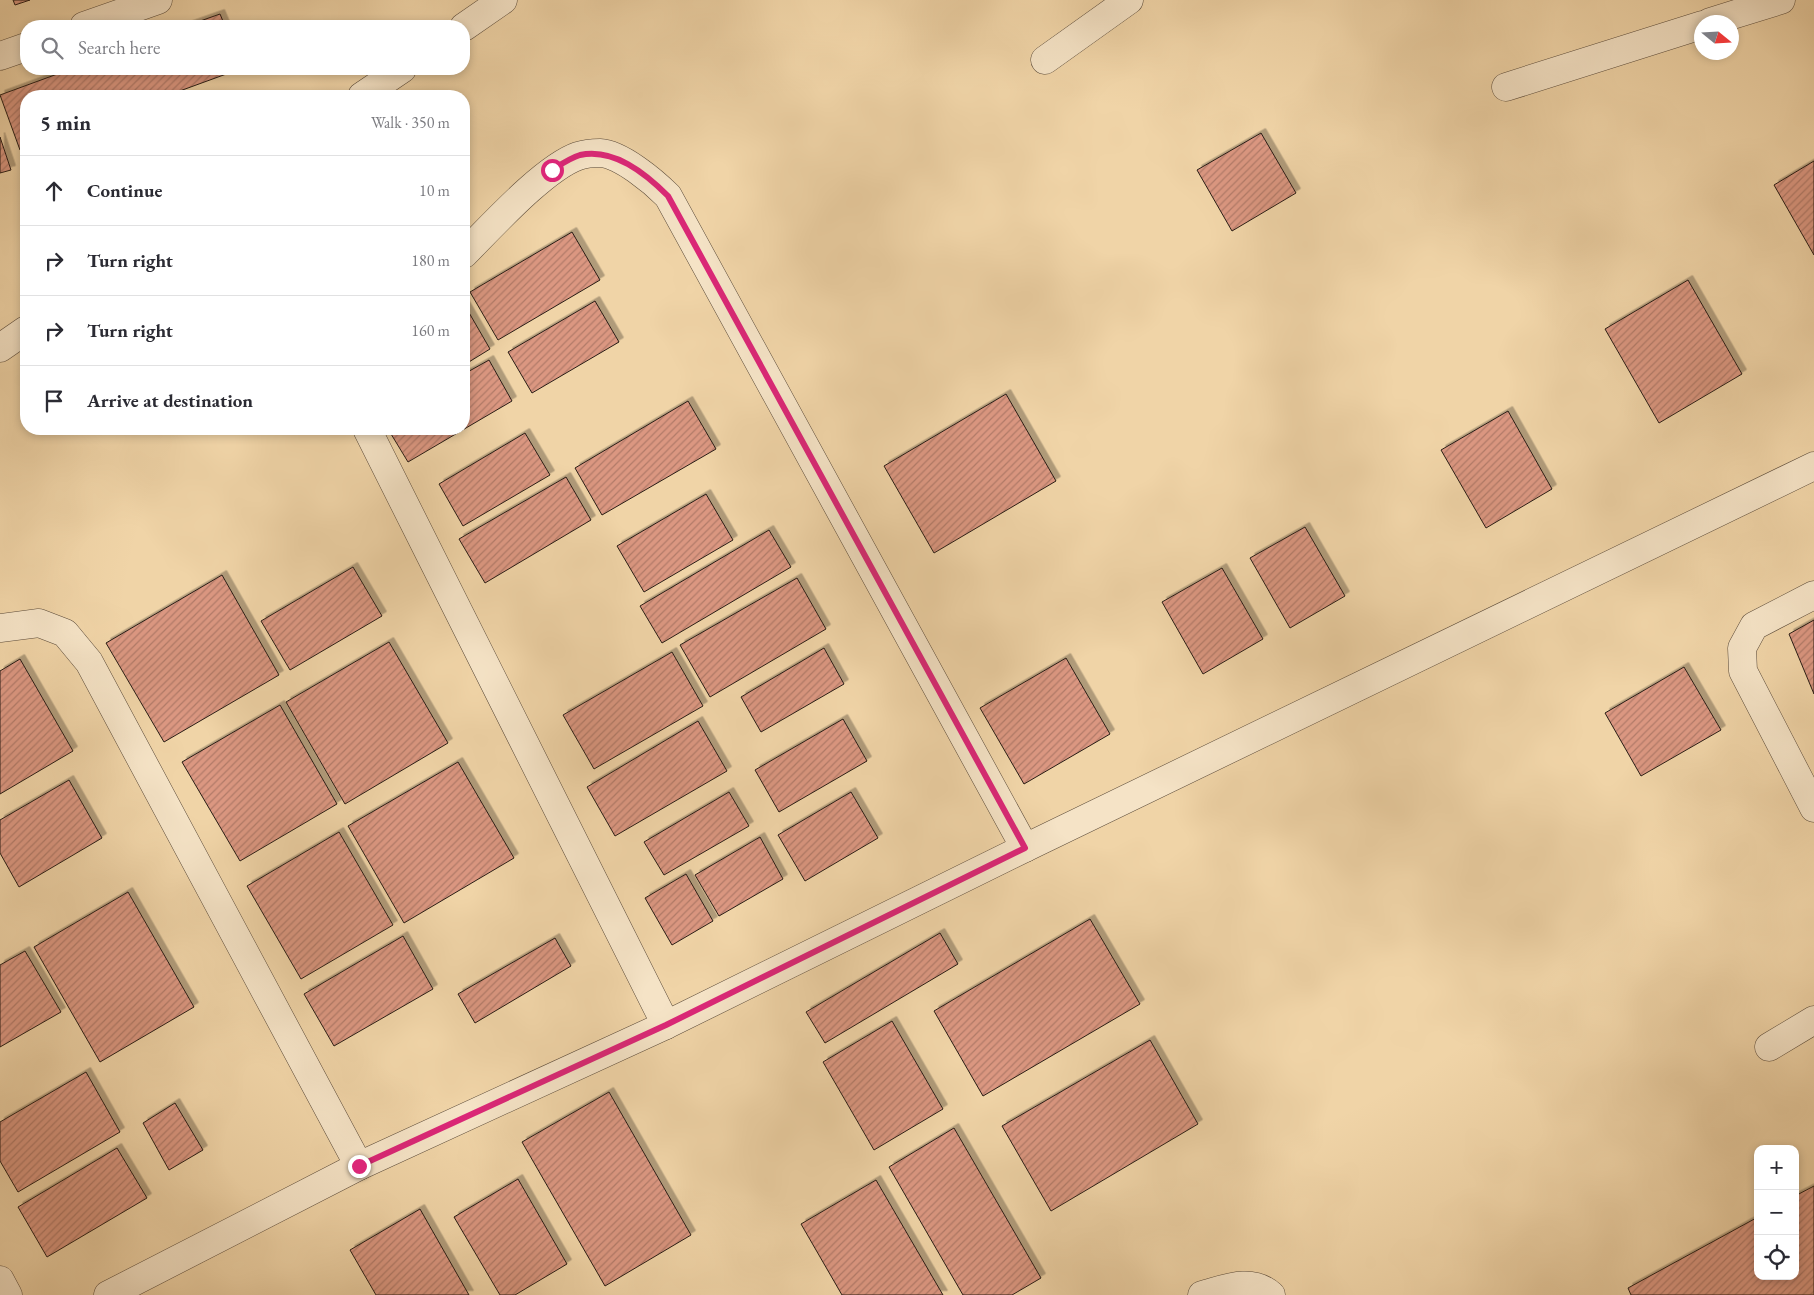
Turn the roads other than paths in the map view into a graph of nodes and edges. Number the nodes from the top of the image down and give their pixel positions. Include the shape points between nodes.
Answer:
1 (158, 0) edge
2 (503, 0) edge
3 (1129, 0) edge
4 (1781, 0) edge
5 (1733, 15) edge
6 (101, 20) edge
7 (470, 23) edge
8 (1694, 28) edge
9 (20, 49) edge
10 (0, 56) edge
11 (1045, 60) dead end
12 (393, 75) edge
13 (1506, 87) dead end
14 (371, 90) edge
15 (470, 248) edge
16 (20, 334) edge
17 (0, 348) edge
18 (370, 435) edge
19 (1814, 466) edge
20 (1814, 595) edge
21 (0, 628) edge
22 (1814, 808) edge
23 (1025, 848) junction
24 (1814, 1020) edge
25 (666, 1025) junction
26 (1768, 1047) dead end
27 (359, 1166) junction
28 (0, 1280) edge
29 (8, 1295) edge
30 (108, 1295) edge
31 (1202, 1295) edge
32 (1271, 1295) edge

1 - 6 lane
2 - 7 lane
3 - 11 lane
4 - 5 lane
8 - 13 lane
9 - 10 lane
12 - 14 lane
15 - 23 lane via 552,170 578,156 602,153 632,167 668,196
16 - 17 lane
18 - 25 lane
19 - 23 lane
20 - 22 lane via 1754,626 1742,648 1743,671
21 - 27 lane via 39,622 65,632 89,662
23 - 25 lane
24 - 26 lane
25 - 27 lane
27 - 30 lane
28 - 29 lane
31 - 32 lane via 1241,1284 1264,1288

